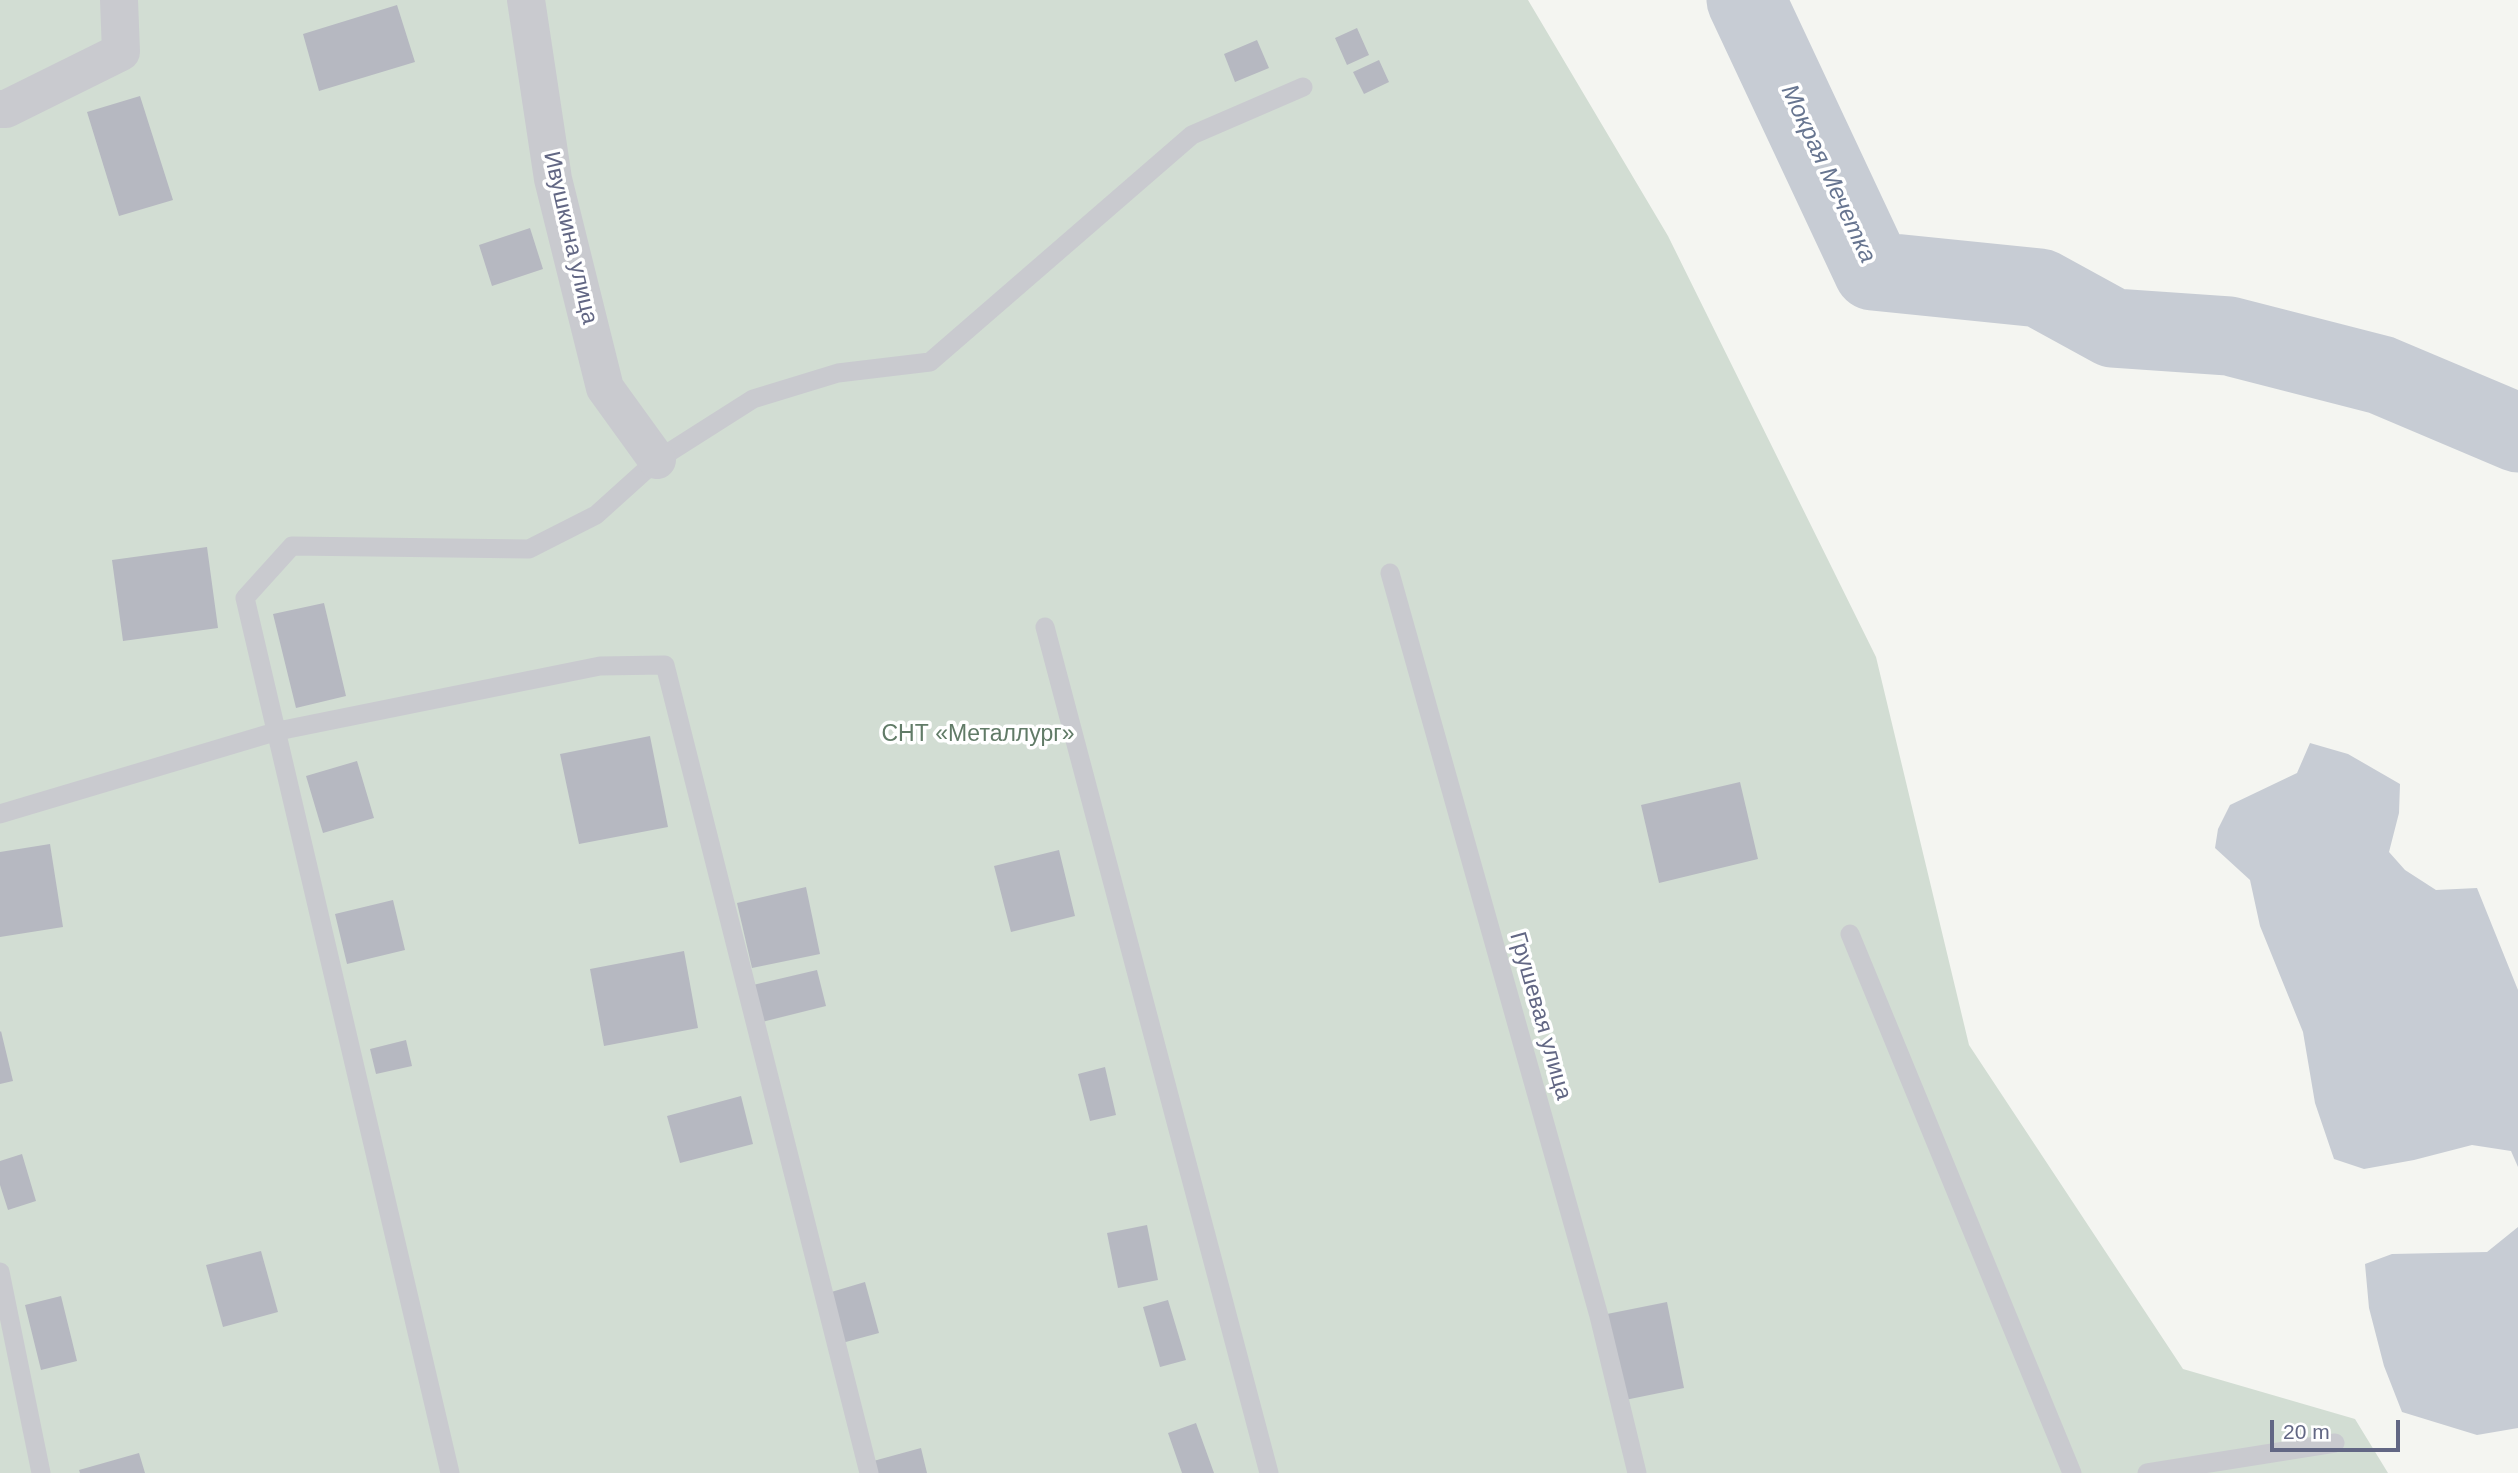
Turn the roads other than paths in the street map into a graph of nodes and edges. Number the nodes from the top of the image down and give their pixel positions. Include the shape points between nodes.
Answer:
1 (119, 0) edge
2 (526, 0) edge
3 (1303, 87) dead end
4 (0, 109) edge
5 (657, 460) junction
6 (1390, 573) dead end
7 (1045, 627) dead end
8 (278, 731) junction
9 (0, 814) edge
10 (1850, 934) dead end
11 (0, 1272) edge
12 (2335, 1443) dead end
13 (41, 1473) edge
14 (450, 1473) edge
15 (869, 1473) edge
16 (1269, 1473) edge
17 (1637, 1473) edge
18 (2072, 1473) edge
19 (2147, 1473) edge

1 - 4 street via 121,52
2 - 5 street, Ивушкина улица via 553,179 605,388
3 - 5 lane via 1192,135 930,362 838,373 752,399
5 - 8 lane via 596,515 529,549 292,546 245,598
6 - 17 lane, Грушевая улица via 1599,1316
7 - 16 lane
8 - 9 lane
8 - 14 lane
8 - 15 lane via 600,666 664,665
10 - 18 lane
11 - 13 lane
12 - 19 lane

